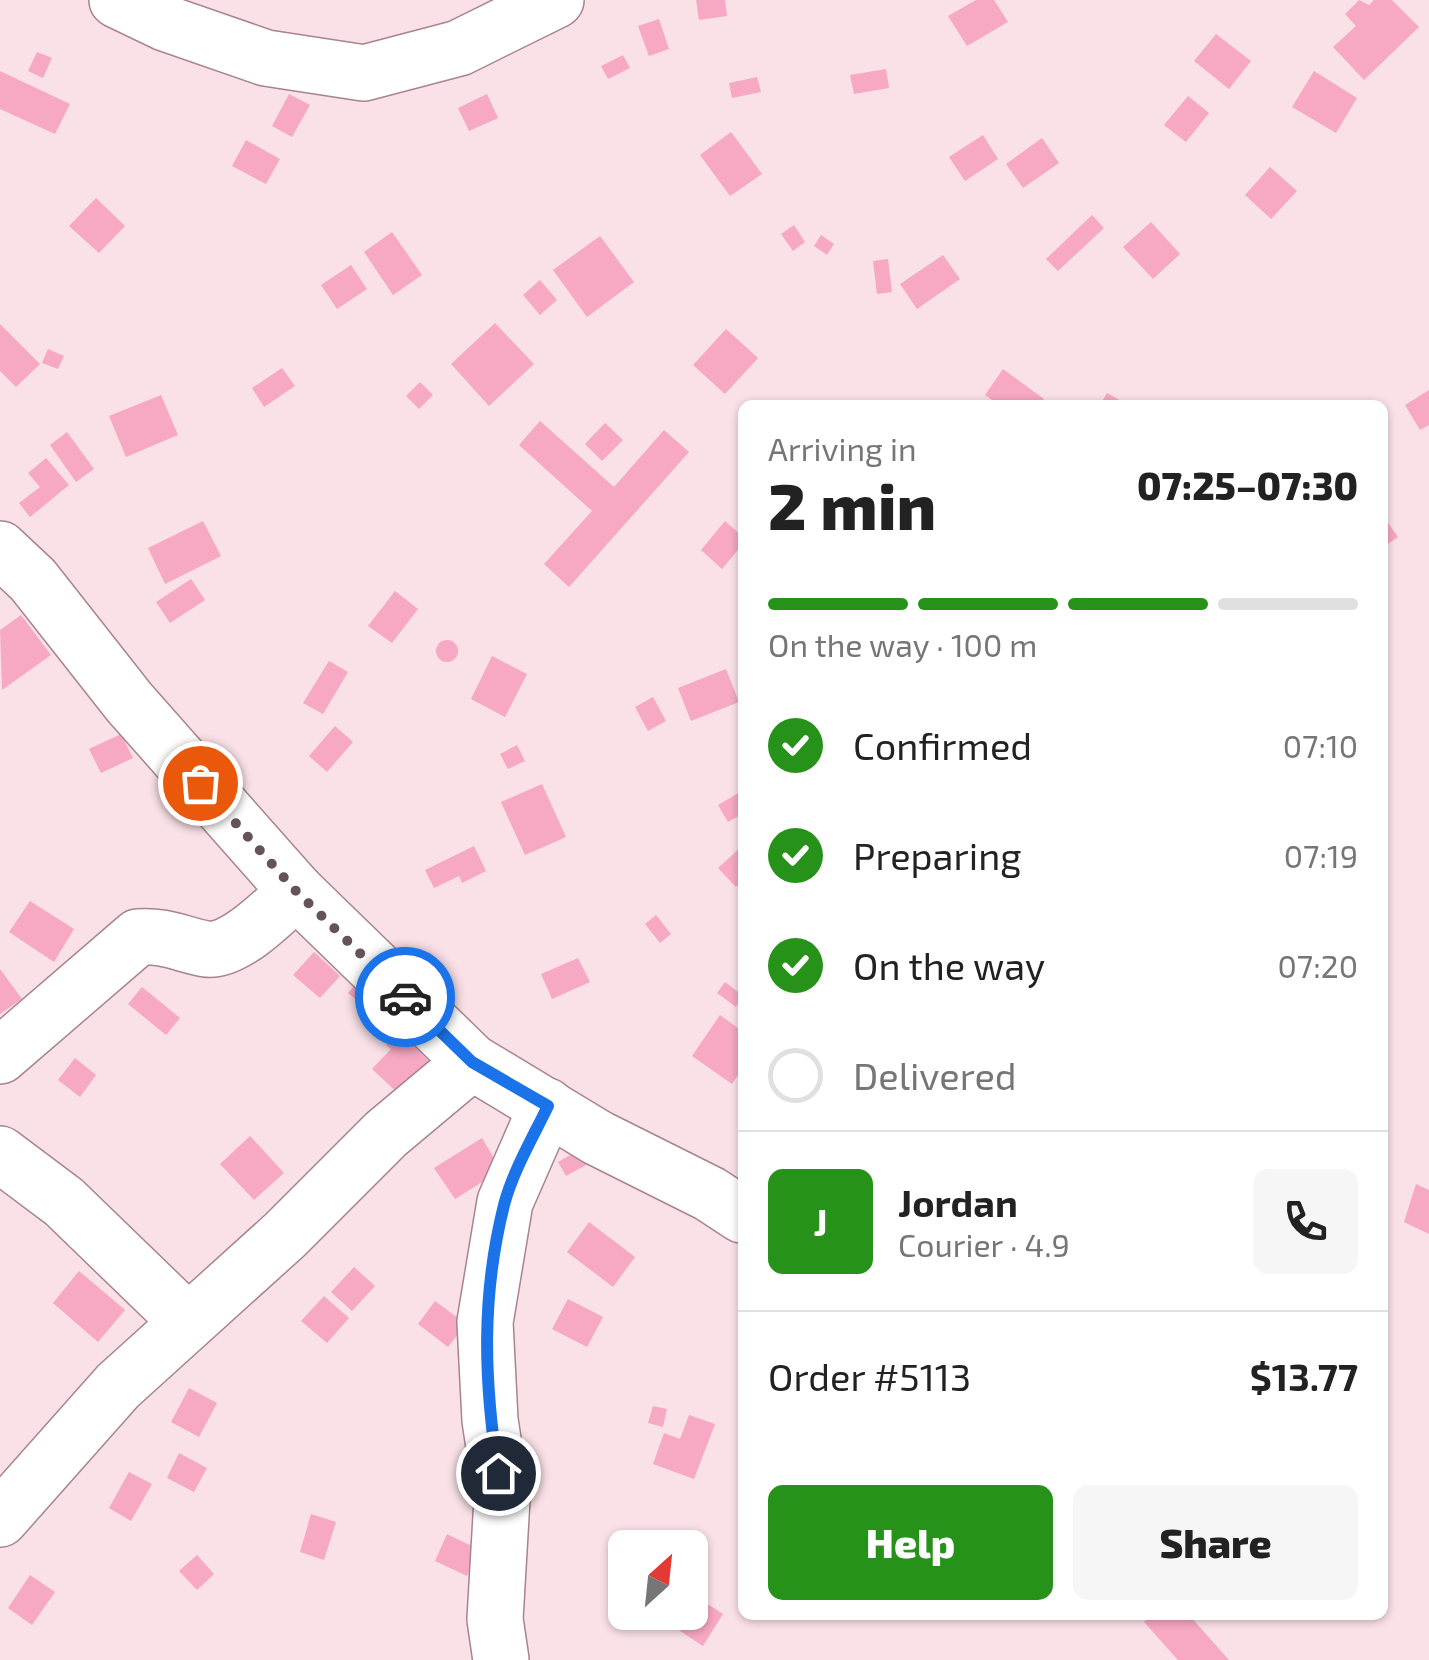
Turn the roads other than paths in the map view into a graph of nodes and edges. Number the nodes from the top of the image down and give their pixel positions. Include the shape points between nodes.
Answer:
1 (117, 0) edge
2 (556, 0) edge
3 (0, 549) edge
4 (296, 891) junction
5 (0, 1056) edge
6 (472, 1062) junction
7 (548, 1106) junction
8 (0, 1154) edge
9 (738, 1212) edge
10 (188, 1322) junction
11 (0, 1519) edge
12 (501, 1660) edge

1 - 2 street via 266,58 364,73 459,48
3 - 4 street
4 - 5 street via 225,948 138,938
4 - 6 street
6 - 7 street
6 - 10 street
7 - 9 street
7 - 12 street via 504,1202 484,1322 502,1499 495,1618
8 - 10 street via 64,1202
10 - 11 street via 118,1386

